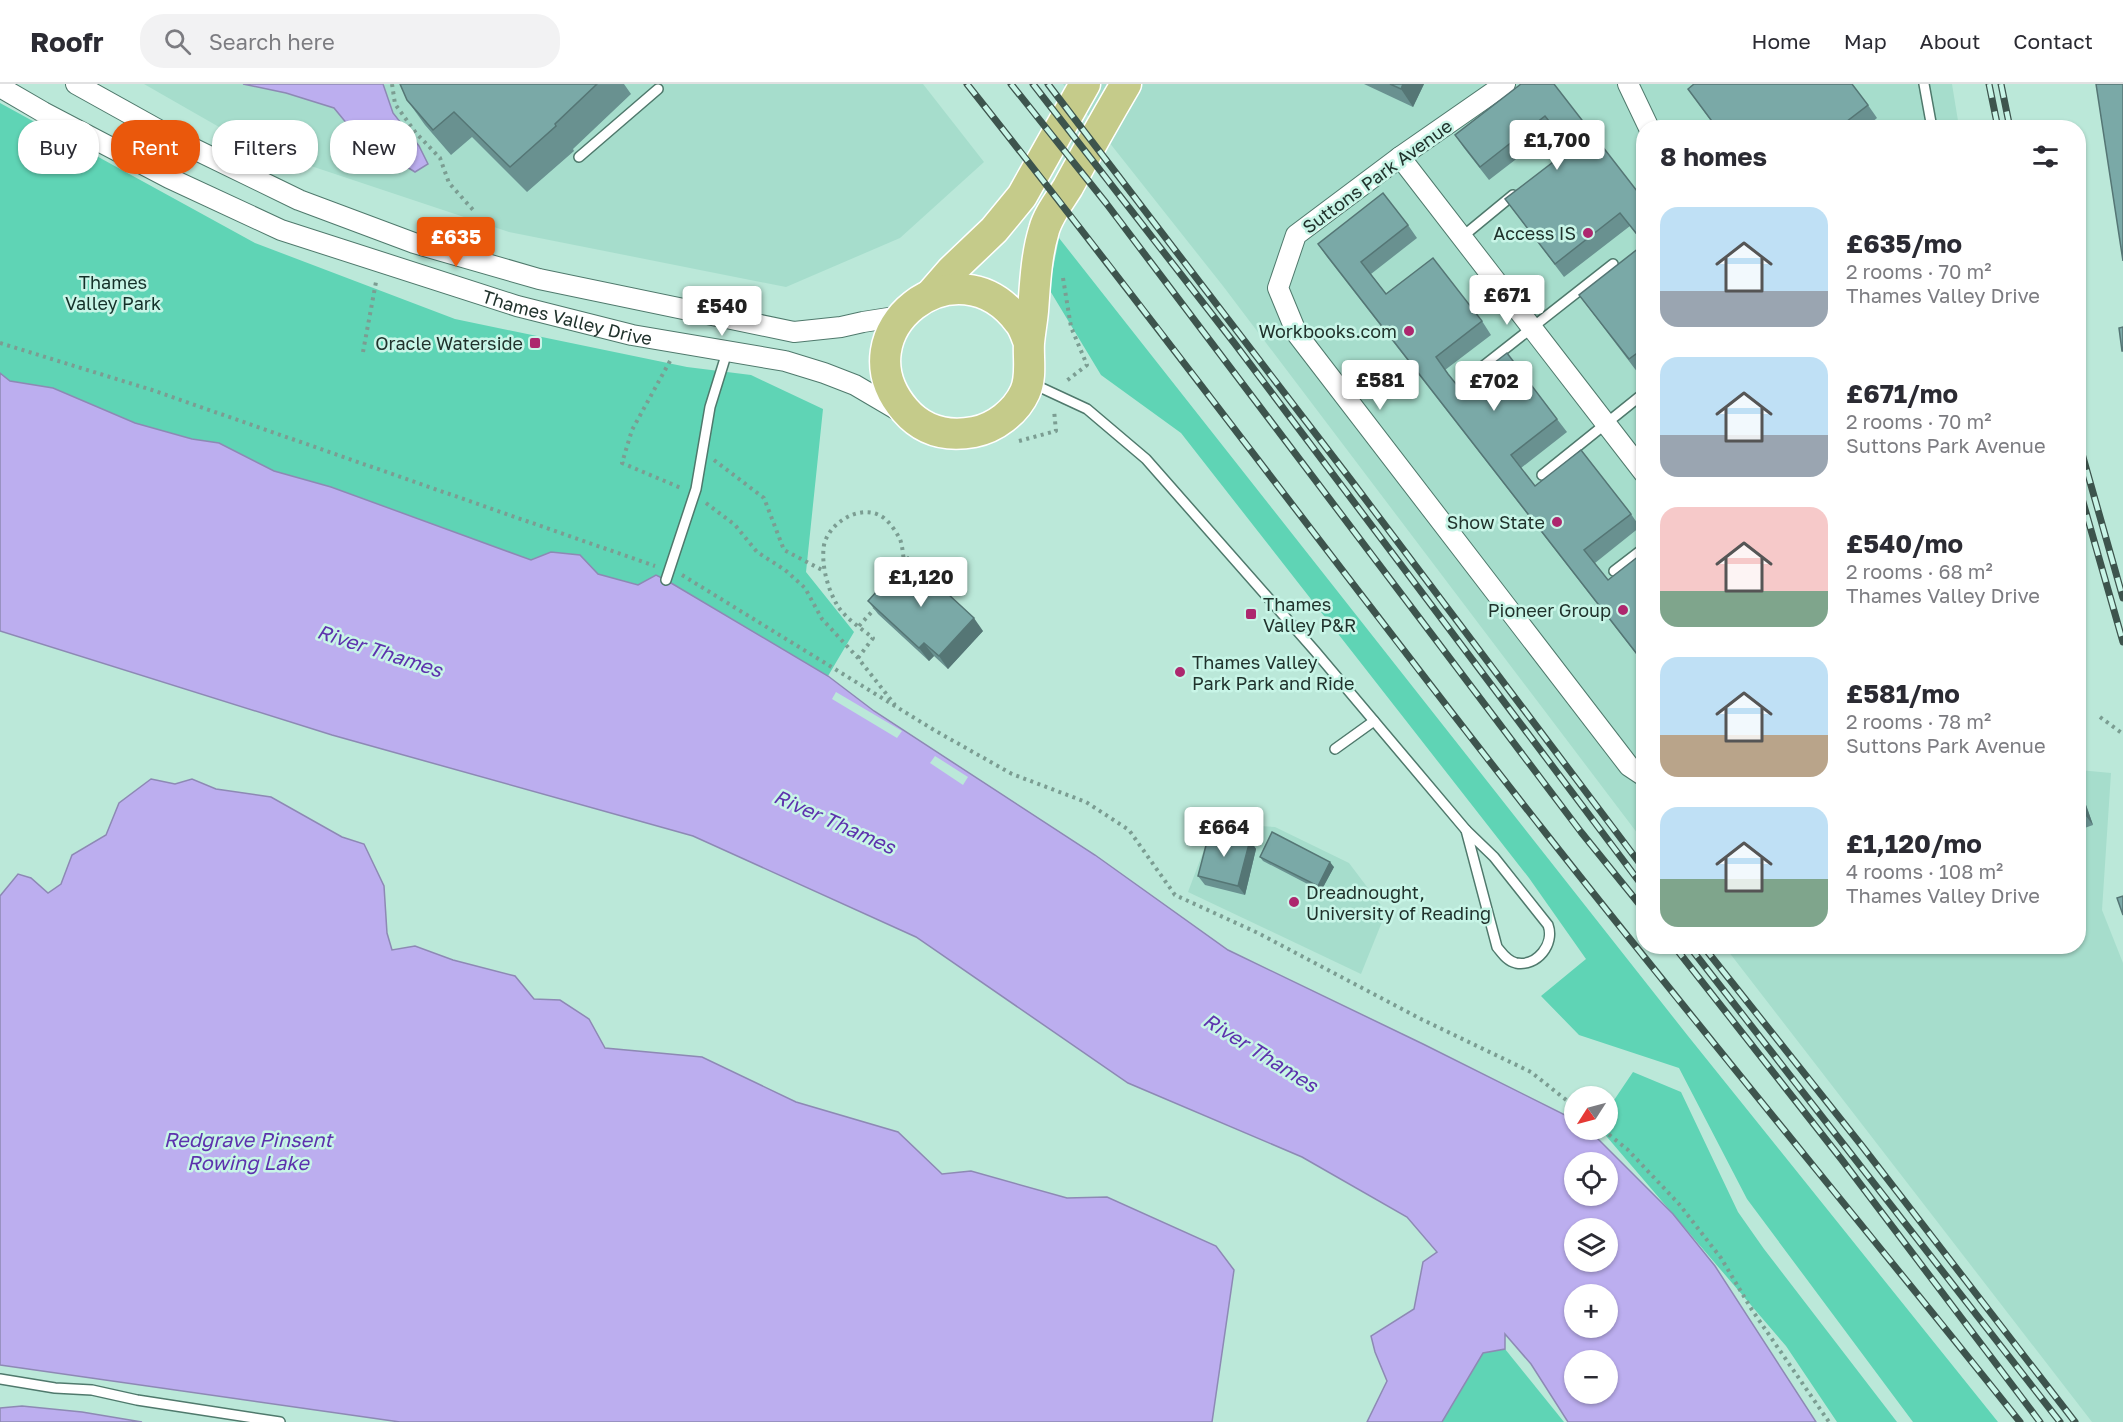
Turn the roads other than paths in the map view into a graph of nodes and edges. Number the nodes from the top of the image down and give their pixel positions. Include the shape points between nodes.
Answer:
1 (76, 84) edge
2 (1085, 84) edge
3 (1126, 84) edge
4 (1629, 84) edge
5 (1924, 84) edge
6 (1498, 86) edge
7 (0, 87) edge
8 (658, 89) dead end
9 (1645, 120) edge
10 (1931, 120) edge
11 (579, 157) dead end
12 (1400, 157) junction
13 (1525, 186) edge
14 (1462, 237) junction
15 (1613, 264) dead end
16 (931, 294) junction
17 (901, 316) junction
18 (1532, 327) junction
19 (1029, 343) junction
20 (728, 352) junction
21 (1468, 378) dead end
22 (1029, 382) junction
23 (1636, 399) edge
24 (913, 420) junction
25 (1606, 423) junction
26 (1636, 462) edge
27 (1542, 475) dead end
28 (1636, 554) edge
29 (1614, 571) dead end
30 (668, 575) road end
31 (1374, 721) junction
32 (1335, 749) dead end
33 (1636, 771) edge
34 (1466, 830) junction
35 (0, 1379) edge
36 (280, 1422) edge

1 - 17 street, Thames Valley Drive via 184,144 298,200 414,243 539,279 794,332
2 - 16 main road via 1022,196
3 - 19 main road via 1044,229
4 - 9 street
5 - 10 lane
6 - 12 street, Suttons Park Avenue
7 - 20 street, Thames Valley Drive via 170,178 281,230 517,306 632,335
8 - 11 lane
12 - 14 street
12 - 33 street, Suttons Park Avenue via 1296,235 1278,288 1297,334
13 - 14 lane
14 - 18 street
15 - 18 lane
16 - 17 main road
16 - 19 main road via 950,289 976,291 997,300 1020,323
17 - 24 main road via 889,338 885,360 895,398
18 - 21 lane
18 - 25 street
19 - 22 main road
20 - 24 street, Thames Valley Drive via 785,361 824,373 855,385
20 - 30 lane via 710,407 696,489
22 - 24 main road via 1009,415 985,430 958,435 938,433
22 - 31 lane via 1088,409 1146,459
23 - 25 lane
25 - 26 street
25 - 27 lane
28 - 29 lane
31 - 32 lane
31 - 34 lane
34 - 34 lane via 1548,925 1547,946 1532,961 1514,963 1497,947
35 - 36 lane via 92,1390

